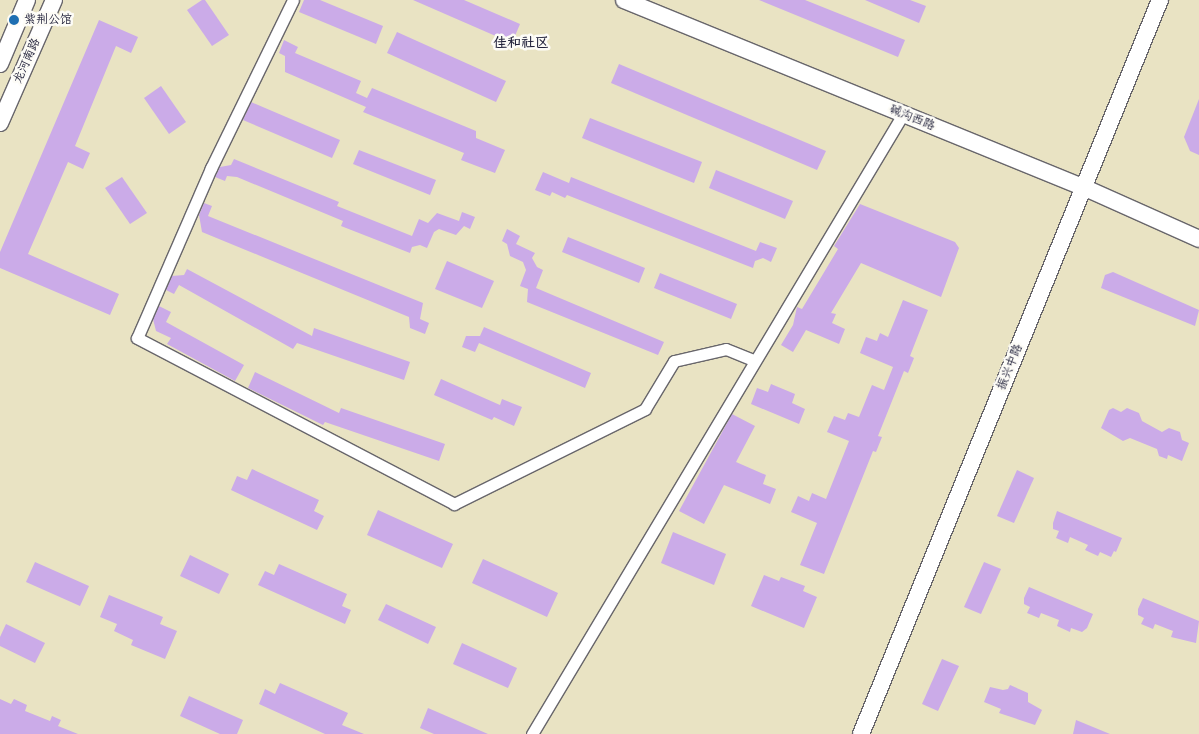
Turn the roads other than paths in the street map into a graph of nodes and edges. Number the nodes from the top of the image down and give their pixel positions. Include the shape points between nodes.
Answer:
1 (27, 0) edge
2 (54, 0) edge
3 (294, 0) edge
4 (624, 0) edge
5 (1160, 0) edge
6 (0, 64) edge
7 (903, 114) junction
8 (0, 123) edge
9 (1083, 187) junction
10 (1199, 239) edge
11 (755, 361) junction
12 (532, 734) edge
13 (860, 734) edge

1 - 6 street, 龙河南路
2 - 8 street, 龙河南路
3 - 11 street via 211,168 137,338 454,504 645,409 674,362 726,348
4 - 7 street, 碱沟西路
5 - 9 street, 振兴中路
7 - 9 street, 碱沟西路
7 - 11 street
9 - 10 street, 碱沟西路
9 - 13 street, 振兴中路
11 - 12 street

